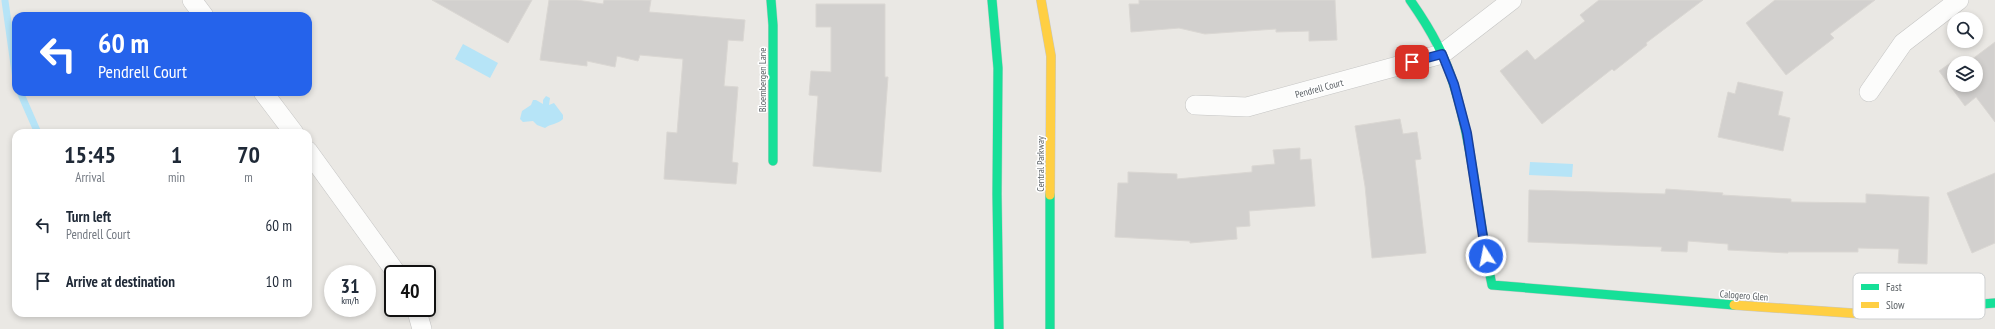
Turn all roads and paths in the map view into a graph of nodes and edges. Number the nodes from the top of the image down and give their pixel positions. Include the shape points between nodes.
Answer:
1 (192, 0) edge
2 (771, 0) edge
3 (992, 0) edge
4 (1042, 0) edge
5 (1410, 0) edge
6 (1512, 0) edge
7 (1959, 0) edge
8 (201, 12) edge
9 (1442, 54) junction
10 (1869, 92) dead end
11 (266, 96) edge
12 (1195, 104) dead end
13 (291, 129) edge
14 (312, 156) edge
15 (773, 161) dead end
16 (391, 265) edge
17 (1995, 303) edge
18 (1985, 304) edge
19 (1853, 313) edge
20 (419, 317) edge
21 (422, 329) edge
22 (999, 329) edge
23 (1050, 329) edge

1 - 8 street
2 - 15 street, Bloembergen Lane
3 - 22 street via 998,68
4 - 23 street, Central Parkway via 1051,56
5 - 9 street via 1427,24
6 - 9 street
7 - 10 street via 1903,43
9 - 12 street, Pendrell Court via 1247,107
9 - 19 street, Calogero Glen via 1454,84 1467,133 1492,285
11 - 13 street
14 - 16 street
17 - 18 street, Calogero Glen
20 - 21 street

